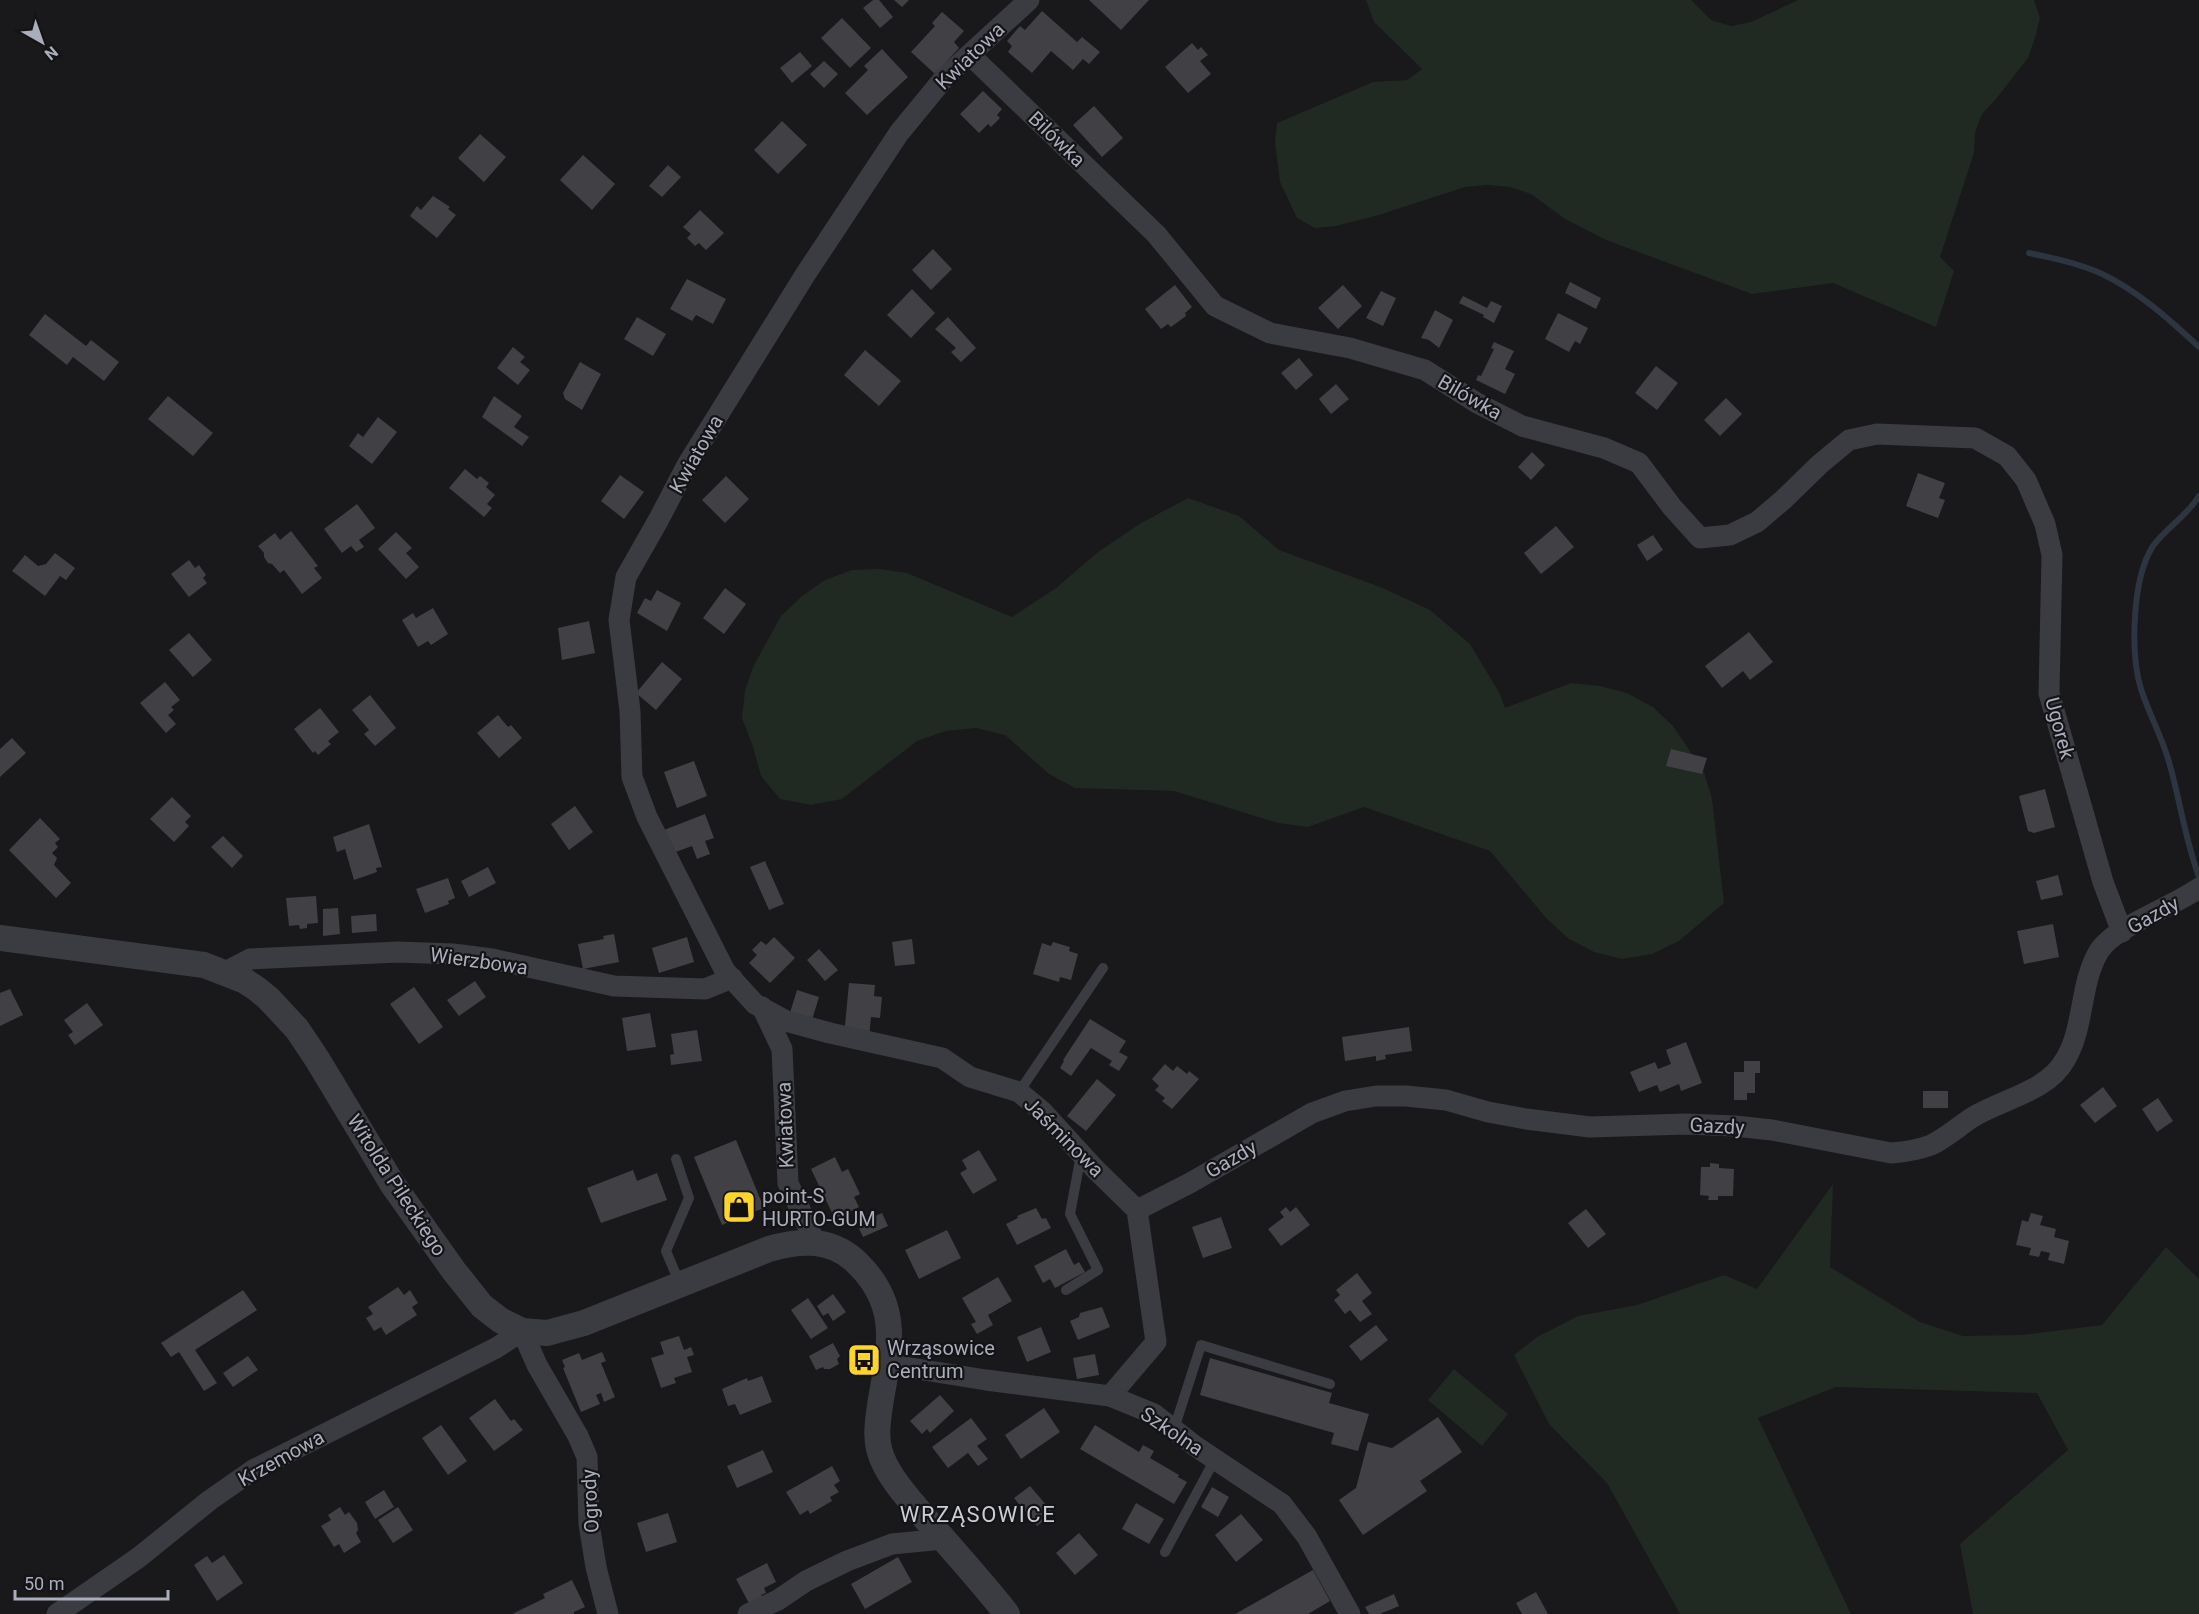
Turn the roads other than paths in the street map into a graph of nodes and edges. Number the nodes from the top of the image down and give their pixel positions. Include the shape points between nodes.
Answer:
1 (1029, 0) edge
2 (970, 55) junction
3 (2007, 456) joint
4 (2199, 888) edge
5 (2122, 932) junction
6 (0, 938) edge
7 (1103, 968) dead end
8 (225, 972) junction
9 (732, 978) junction
10 (762, 1007) junction
11 (1019, 1092) junction
12 (1081, 1154) junction
13 (676, 1159) dead end
14 (1137, 1210) junction
15 (815, 1242) junction
16 (680, 1284) junction
17 (1066, 1290) dead end
18 (522, 1331) junction
19 (886, 1364) junction
20 (1330, 1384) dead end
21 (1110, 1396) junction
22 (1174, 1429) junction
23 (1215, 1459) junction
24 (943, 1539) junction
25 (1165, 1552) dead end
26 (57, 1614) edge
27 (608, 1614) edge
28 (748, 1614) edge
29 (1007, 1614) edge
30 (1350, 1614) edge

1 - 2 street, Kwiatowa
2 - 3 street, Bilówka via 1156,234 1215,306 1270,333 1350,348 1425,370 1522,426 1604,448 1639,463 1700,538 1730,535 1757,522 1849,440 1877,434 1975,438
2 - 9 street, Kwiatowa via 945,77 899,133 830,237 687,465 626,577 619,620 630,711 632,777 647,816
3 - 5 street, Ugorek via 2026,480 2045,524 2052,555 2049,693 2103,882
4 - 5 street, Gazdy
5 - 14 street, Gazdy via 2100,950 2091,969 2076,1035 2065,1061 2052,1077 1975,1116 1932,1144 1908,1152 1735,1126 1590,1126 1526,1119 1446,1100 1376,1096 1345,1101 1312,1113
6 - 8 street, Witolda Pileckiego via 180,960
7 - 11 lane
8 - 9 street, Wierzbowa via 249,959 398,952 492,959 614,986 705,989
8 - 18 street, Witolda Pileckiego via 268,998 297,1029 393,1185 454,1271 482,1306
9 - 10 street, Jaśminowa
10 - 11 street, Jaśminowa via 786,1021 942,1058 970,1077
10 - 15 street, Kwiatowa via 782,1049 788,1183
11 - 12 street, Jaśminowa
12 - 14 street, Jaśminowa
12 - 17 lane via 1070,1214 1098,1270
13 - 16 lane via 689,1197 666,1251
14 - 21 street via 1156,1342
15 - 16 street, Witolda Pileckiego via 769,1249
15 - 19 street via 848,1255 881,1294 890,1324
16 - 18 street, Witolda Pileckiego via 565,1329 547,1333
18 - 26 street, Krzemowa via 496,1348 253,1470
18 - 27 street, Ogrody via 587,1457 589,1524
19 - 21 street, Szkolna
19 - 24 street via 877,1423 881,1457
20 - 22 lane via 1201,1345
21 - 22 street, Szkolna via 1154,1414
22 - 23 street, Szkolna
23 - 25 lane
23 - 30 street, Szkolna via 1282,1504 1308,1537
24 - 28 street via 892,1544 847,1561
24 - 29 street

